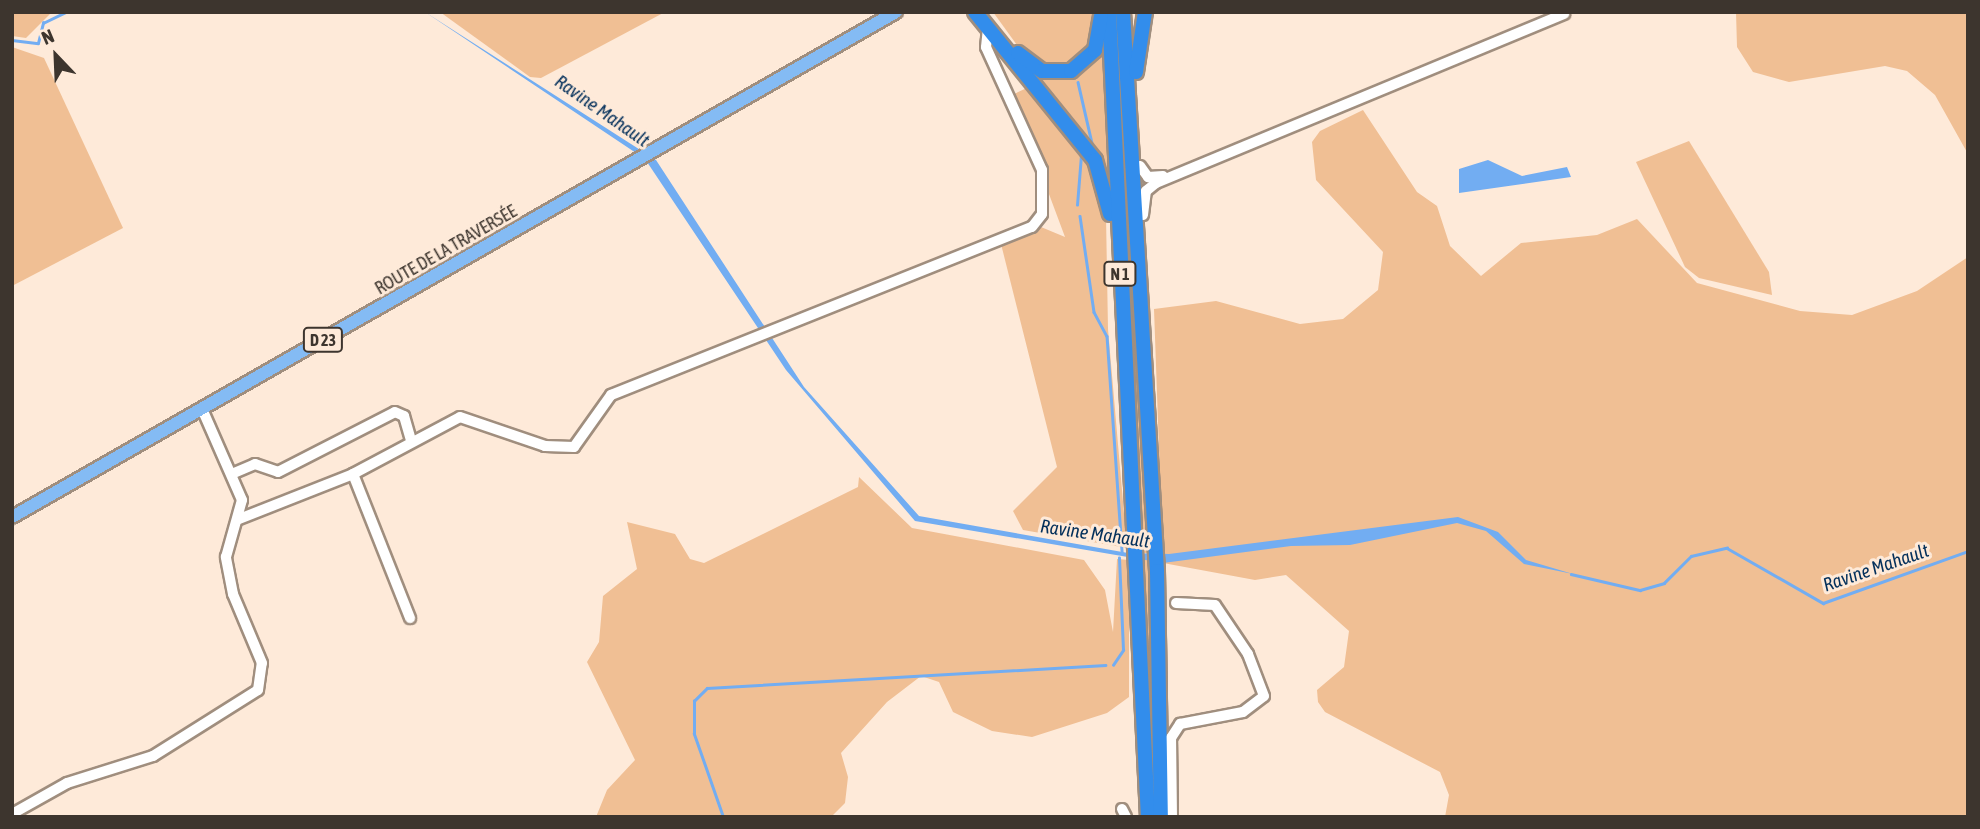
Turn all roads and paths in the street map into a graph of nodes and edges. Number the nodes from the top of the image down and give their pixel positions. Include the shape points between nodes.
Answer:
1 (896, 12) edge
2 (975, 12) edge
3 (986, 12) edge
4 (1101, 12) edge
5 (1109, 12) edge
6 (1123, 12) edge
7 (1145, 12) edge
8 (1564, 14) dead end
9 (988, 28) junction
10 (1140, 166) junction
11 (1181, 172) junction
12 (1143, 215) junction
13 (1120, 279) junction
14 (1145, 389) junction
15 (202, 409) junction
16 (411, 442) junction
17 (234, 473) junction
18 (353, 474) junction
19 (12, 517) edge
20 (239, 519) junction
21 (1175, 603) dead end
22 (410, 618) dead end
23 (12, 814) edge
24 (1148, 817) edge
25 (1161, 817) edge
26 (1172, 817) edge

1 - 15 main road, ROUTE DE LA TRAVERSÉE / D 23
2 - 9 highway
3 - 4 highway via 1028,62 1055,74 1092,56
5 - 13 highway, N 1
6 - 14 highway, N 1
7 - 10 highway via 1135,56
8 - 11 street
9 - 13 highway via 1098,166
9 - 16 street via 986,47 1042,170 1038,222 611,395 574,447 545,446 470,417
10 - 11 street via 1151,178
10 - 12 highway
11 - 12 street via 1148,188
12 - 14 highway
13 - 24 highway, N 1
14 - 25 highway, N 1 via 1157,571
15 - 17 street
15 - 19 main road, ROUTE DE LA TRAVERSÉE / D 23
16 - 17 street via 404,416 394,412 278,472 255,464
16 - 18 street
17 - 20 street
18 - 20 street
18 - 22 street
20 - 23 street via 228,571 262,663 258,690 153,756 67,783
21 - 26 street via 1215,605 1248,654 1264,696 1242,712 1180,724 1171,738

